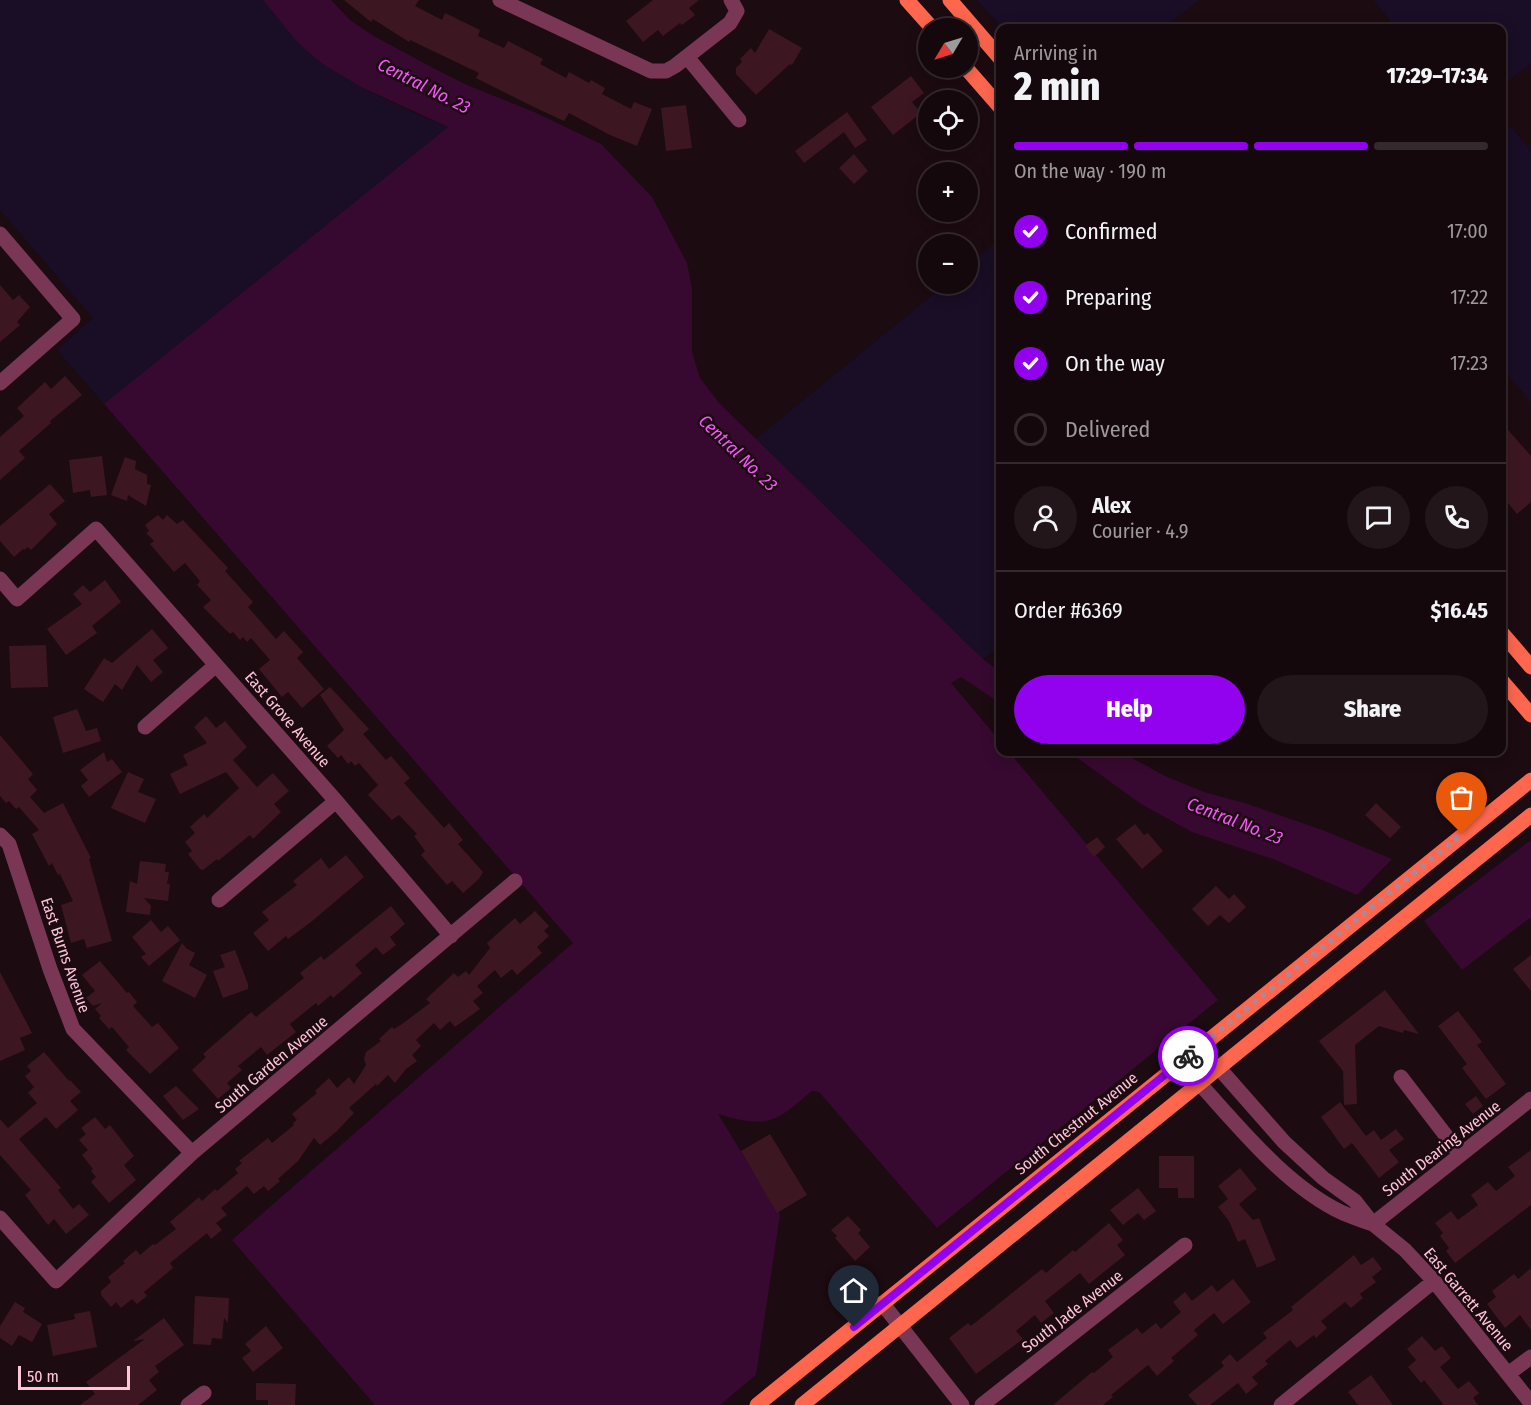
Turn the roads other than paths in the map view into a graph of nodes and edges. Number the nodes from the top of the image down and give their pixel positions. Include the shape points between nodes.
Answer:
1 (500, 0) edge
2 (907, 0) edge
3 (950, 0) edge
4 (734, 5) edge
5 (923, 18) edge
6 (996, 53) edge
7 (687, 57) junction
8 (975, 78) edge
9 (996, 102) edge
10 (739, 120) dead end
11 (0, 234) edge
12 (0, 383) edge
13 (0, 579) edge
14 (1506, 638) edge
15 (216, 665) junction
16 (1531, 667) edge
17 (1506, 686) edge
18 (1531, 715) edge
19 (145, 727) dead end
20 (1531, 780) edge
21 (336, 801) junction
22 (1531, 815) edge
23 (0, 835) edge
24 (515, 881) dead end
25 (219, 900) dead end
26 (451, 936) junction
27 (1218, 1068) junction
28 (1401, 1077) dead end
29 (1199, 1083) junction
30 (1531, 1099) edge
31 (192, 1153) junction
32 (1460, 1154) junction
33 (0, 1218) edge
34 (1374, 1224) junction
35 (1185, 1245) dead end
36 (1434, 1281) junction
37 (882, 1304) junction
38 (900, 1325) junction
39 (1531, 1356) edge
40 (1508, 1374) junction
41 (204, 1393) dead end
42 (1298, 1400) edge
43 (1531, 1403) edge
44 (188, 1405) edge
45 (757, 1405) edge
46 (802, 1405) edge
47 (962, 1405) edge
48 (982, 1405) edge
49 (1281, 1405) edge

1 - 7 street via 651,71 666,71
2 - 5 main road
3 - 6 main road
4 - 7 street via 730,23
7 - 10 street
8 - 9 main road
11 - 12 street via 73,319
13 - 15 street, East Grove Avenue via 17,599 96,529
14 - 16 main road
15 - 19 street
15 - 21 street, East Grove Avenue
17 - 18 main road
20 - 37 main road, South Chestnut Avenue
21 - 25 street
21 - 26 street, East Grove Avenue
22 - 27 main road
23 - 31 street, East Burns Avenue via 9,844 73,1029
24 - 26 street, South Garden Avenue
26 - 31 street, South Garden Avenue
27 - 29 main road
27 - 34 street, East Garrett Avenue via 1284,1142 1355,1201
28 - 32 street
29 - 34 street, East Garrett Avenue via 1260,1150 1295,1180 1342,1212
29 - 38 main road
30 - 32 street, South Dearing Avenue
31 - 33 street, South Garden Avenue via 56,1281
32 - 34 street, South Dearing Avenue
34 - 36 street, East Garrett Avenue
35 - 48 street, South Jade Avenue
36 - 40 street, East Garrett Avenue
36 - 42 street
37 - 38 street
37 - 45 main road, South Chestnut Avenue
38 - 46 main road
38 - 47 street
39 - 40 street
40 - 43 street, East Garrett Avenue
41 - 44 street
42 - 49 street

